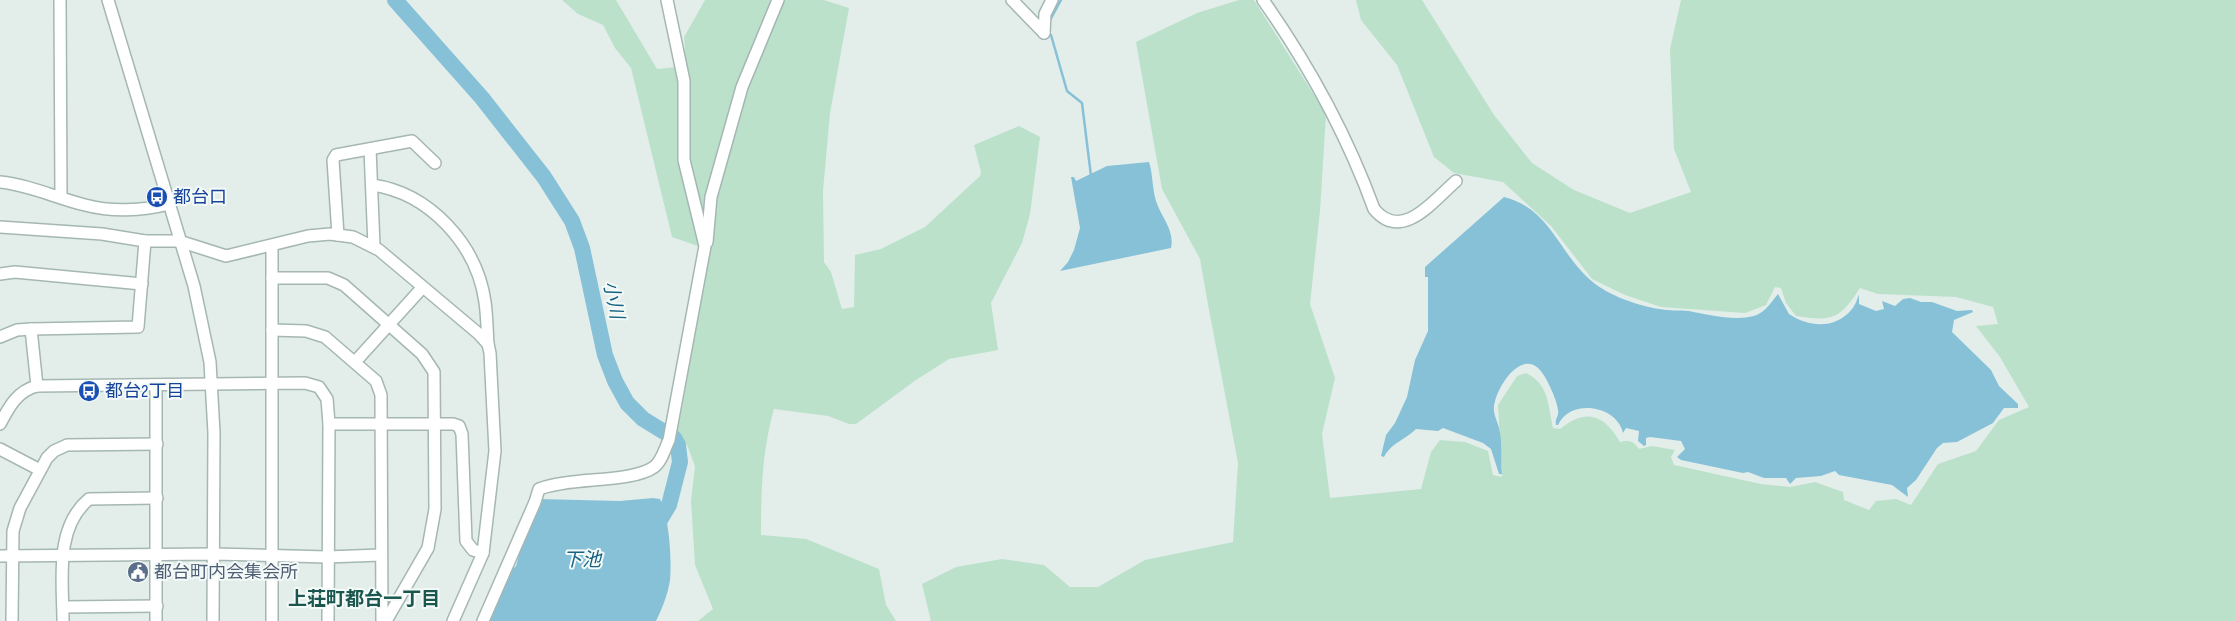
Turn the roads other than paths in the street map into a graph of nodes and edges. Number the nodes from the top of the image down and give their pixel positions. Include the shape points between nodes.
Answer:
1 (60, 0) edge
2 (108, 0) edge
3 (667, 0) edge
4 (778, 0) edge
5 (1012, 0) edge
6 (1052, 0) edge
7 (1263, 0) edge
8 (370, 149) junction
9 (435, 163) dead end
10 (1456, 181) dead end
11 (0, 182) edge
12 (372, 185) junction
13 (62, 197) junction
14 (169, 204) junction
15 (0, 227) edge
16 (338, 235) junction
17 (146, 241) junction
18 (179, 241) junction
19 (272, 246) junction
20 (374, 246) junction
21 (705, 246) junction
22 (0, 274) edge
23 (272, 278) junction
24 (142, 284) junction
25 (422, 288) junction
26 (388, 324) junction
27 (31, 329) junction
28 (272, 330) junction
29 (0, 337) edge
30 (488, 344) junction
31 (355, 362) junction
32 (271, 384) junction
33 (156, 385) junction
34 (213, 385) junction
35 (38, 386) junction
36 (380, 423) junction
37 (0, 424) edge
38 (329, 424) junction
39 (434, 424) junction
40 (157, 444) junction
41 (0, 449) edge
42 (40, 470) junction
43 (157, 498) junction
44 (483, 553) junction
45 (156, 554) junction
46 (214, 554) junction
47 (381, 555) junction
48 (6, 556) edge
49 (63, 556) junction
50 (272, 556) junction
51 (327, 557) junction
52 (156, 606) junction
53 (63, 607) junction
54 (12, 621) edge
55 (63, 621) edge
56 (156, 621) edge
57 (213, 621) edge
58 (272, 621) edge
59 (328, 621) edge
60 (382, 621) edge
61 (386, 621) edge
62 (452, 621) edge
63 (483, 621) edge

1 - 13 street
2 - 14 street
3 - 21 street via 684,82 684,160
4 - 21 street via 742,87 711,197
5 - 6 street via 1044,33 1045,14
7 - 10 street via 1296,47 1336,122 1374,209 1380,215 1390,222 1410,221
8 - 9 street via 412,141
8 - 12 street
8 - 16 street via 336,155 332,160
11 - 13 street
12 - 20 street
12 - 30 street via 388,187 418,200 437,213 456,235 470,256 481,283
13 - 14 street via 85,205 128,210
14 - 18 street
15 - 17 street via 102,234
16 - 19 street via 308,236
16 - 20 street
17 - 18 street
17 - 24 street
18 - 19 street via 226,256
18 - 34 street via 194,286
19 - 23 street
20 - 25 street
21 - 63 street via 670,433 660,460 654,467 632,475 554,483 538,489
22 - 24 street via 15,272
23 - 26 street via 328,278 344,285
23 - 28 street
24 - 27 street via 138,327
25 - 26 street
25 - 30 street
26 - 31 street
26 - 39 street via 422,354 434,372
27 - 29 street via 17,330
27 - 35 street
28 - 31 street via 317,333
28 - 32 street
30 - 44 street via 495,451
31 - 36 street via 376,381 381,395
32 - 34 street
32 - 38 street via 319,387 327,398
32 - 50 street
33 - 34 street
33 - 35 street
33 - 40 street
34 - 46 street
35 - 37 street via 25,391 10,404
36 - 38 street
36 - 39 street
36 - 47 street
38 - 51 street
39 - 44 street via 459,426 462,434 466,541 472,550
39 - 61 street via 435,510 428,548
40 - 42 street via 67,445 54,451
40 - 43 street
41 - 42 street
42 - 48 street via 20,508
43 - 45 street
43 - 49 street via 89,499 73,517 65,536
44 - 62 street
45 - 46 street
45 - 49 street
45 - 52 street
46 - 50 street
46 - 57 street
47 - 51 street
47 - 60 street
48 - 49 street
48 - 54 street
49 - 53 street
50 - 51 street
50 - 58 street
51 - 59 street
52 - 53 street
52 - 56 street
53 - 55 street

